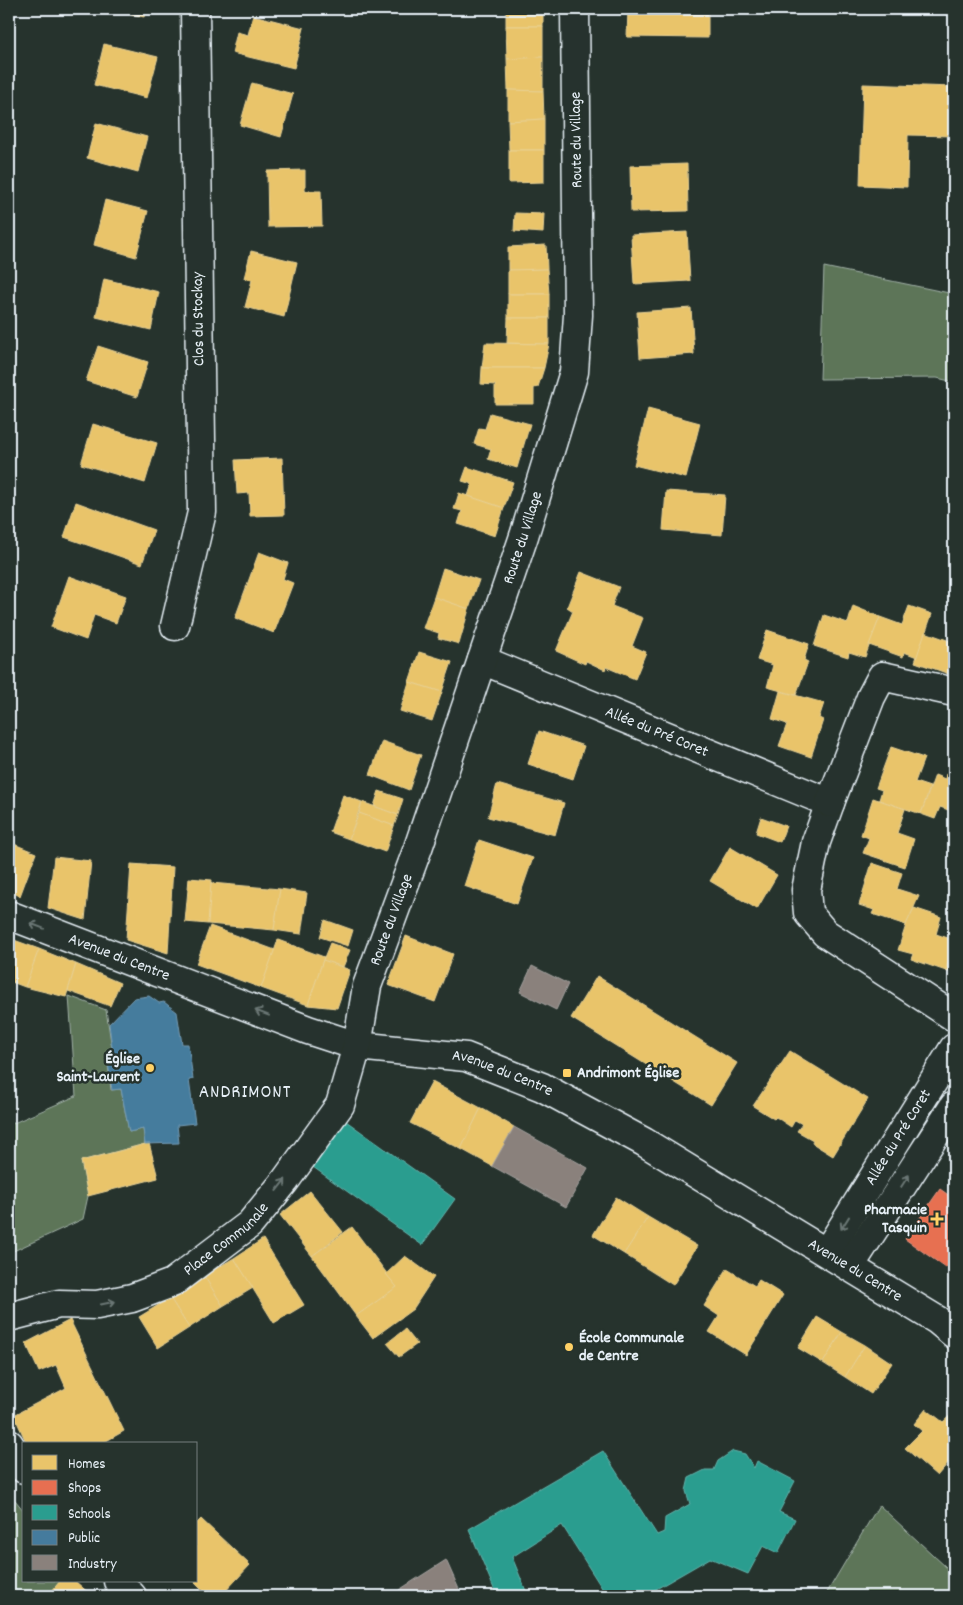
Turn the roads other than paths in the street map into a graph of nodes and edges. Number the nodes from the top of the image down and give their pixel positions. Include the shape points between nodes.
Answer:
1 (195, 9) edge
2 (575, 9) edge
3 (175, 626) dead end
4 (482, 660) junction
5 (954, 692) edge
6 (830, 803) junction
7 (9, 915) edge
8 (954, 1017) edge
9 (357, 1046) junction
10 (954, 1048) edge
11 (954, 1106) edge
12 (838, 1259) junction
13 (9, 1317) edge
14 (954, 1334) edge
15 (9, 1444) edge
16 (22, 1466) edge
17 (119, 1582) edge
18 (132, 1596) edge

1 - 3 street, Clos du Stockay via 202,512
2 - 4 street, Route du Village via 578,315 574,372
4 - 6 street, Allée du Pré Coret
4 - 9 street, Route du Village via 367,986
5 - 6 street via 882,676
6 - 8 street via 816,842 806,890 808,913 825,934
9 -> 7 street, Avenue du Centre
9 - 12 street, Avenue du Centre via 466,1057 542,1087 644,1142
13 -> 9 street, Place Communale via 59,1304 97,1305 132,1298 172,1283 250,1224 340,1105
10 -> 12 street, Allée du Pré Coret
12 -> 11 street, Allée du Pré Coret
12 - 14 street, Avenue du Centre via 937,1320
15 - 16 street
17 - 18 street

